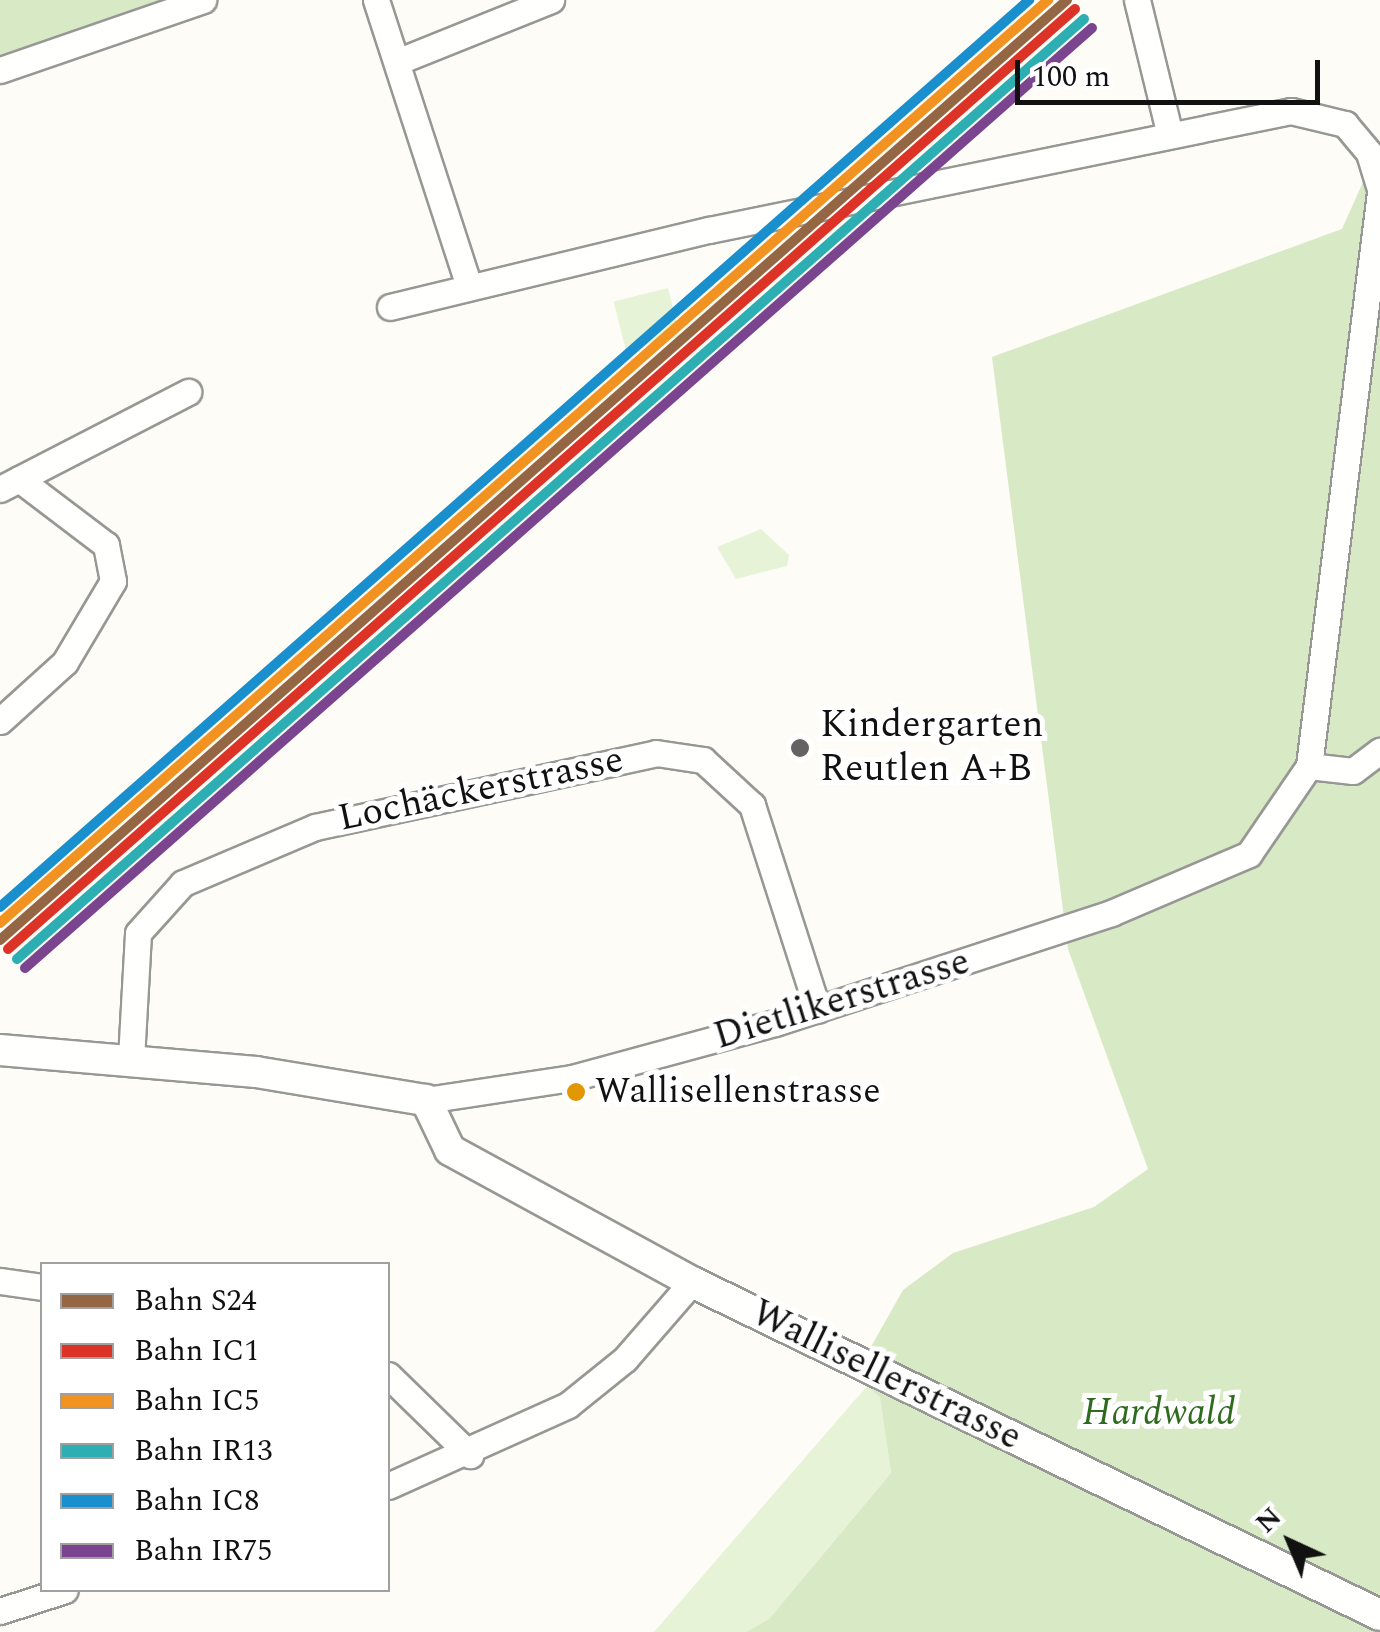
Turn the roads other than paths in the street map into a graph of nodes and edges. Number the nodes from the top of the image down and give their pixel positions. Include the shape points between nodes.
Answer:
1 (203, 0) edge
2 (376, 0) edge
3 (551, 0) edge
4 (1137, 0) edge
5 (400, 60) junction
6 (0, 70) edge
7 (1169, 131) junction
8 (1380, 190) edge
9 (469, 286) junction
10 (390, 307) dead end
11 (188, 392) dead end
12 (10, 484) edge
13 (0, 722) edge
14 (1380, 751) edge
15 (1310, 766) junction
16 (818, 1010) junction
17 (0, 1050) edge
18 (131, 1059) junction
19 (426, 1100) junction
20 (0, 1281) edge
21 (692, 1282) junction
22 (40, 1288) edge
23 (390, 1377) edge
24 (470, 1455) junction
25 (390, 1485) edge
26 (58, 1592) edge
27 (0, 1610) edge
28 (1380, 1615) edge

1 - 6 street
2 - 5 street
3 - 5 street
4 - 7 street
5 - 9 street
7 - 8 street via 1319,114 1358,138
7 - 9 street
8 - 15 street
9 - 10 street
11 - 12 street
12 - 13 street via 106,545 113,581 64,662
14 - 15 street via 1353,771
15 - 16 street, Dietlikerstrasse via 1249,854 1213,874
16 - 18 street, Lochäckerstrasse via 752,805 703,760 656,752 315,827 184,883 154,906 133,949
16 - 19 street, Dietlikerstrasse via 572,1078
17 - 18 street, Dietlikerstrasse
18 - 19 street, Dietlikerstrasse
19 - 21 street, Wallisellerstrasse via 450,1150
20 - 22 street
21 - 24 street via 592,1387
21 - 28 street, Wallisellerstrasse
23 - 24 street
24 - 25 street
26 - 27 street

